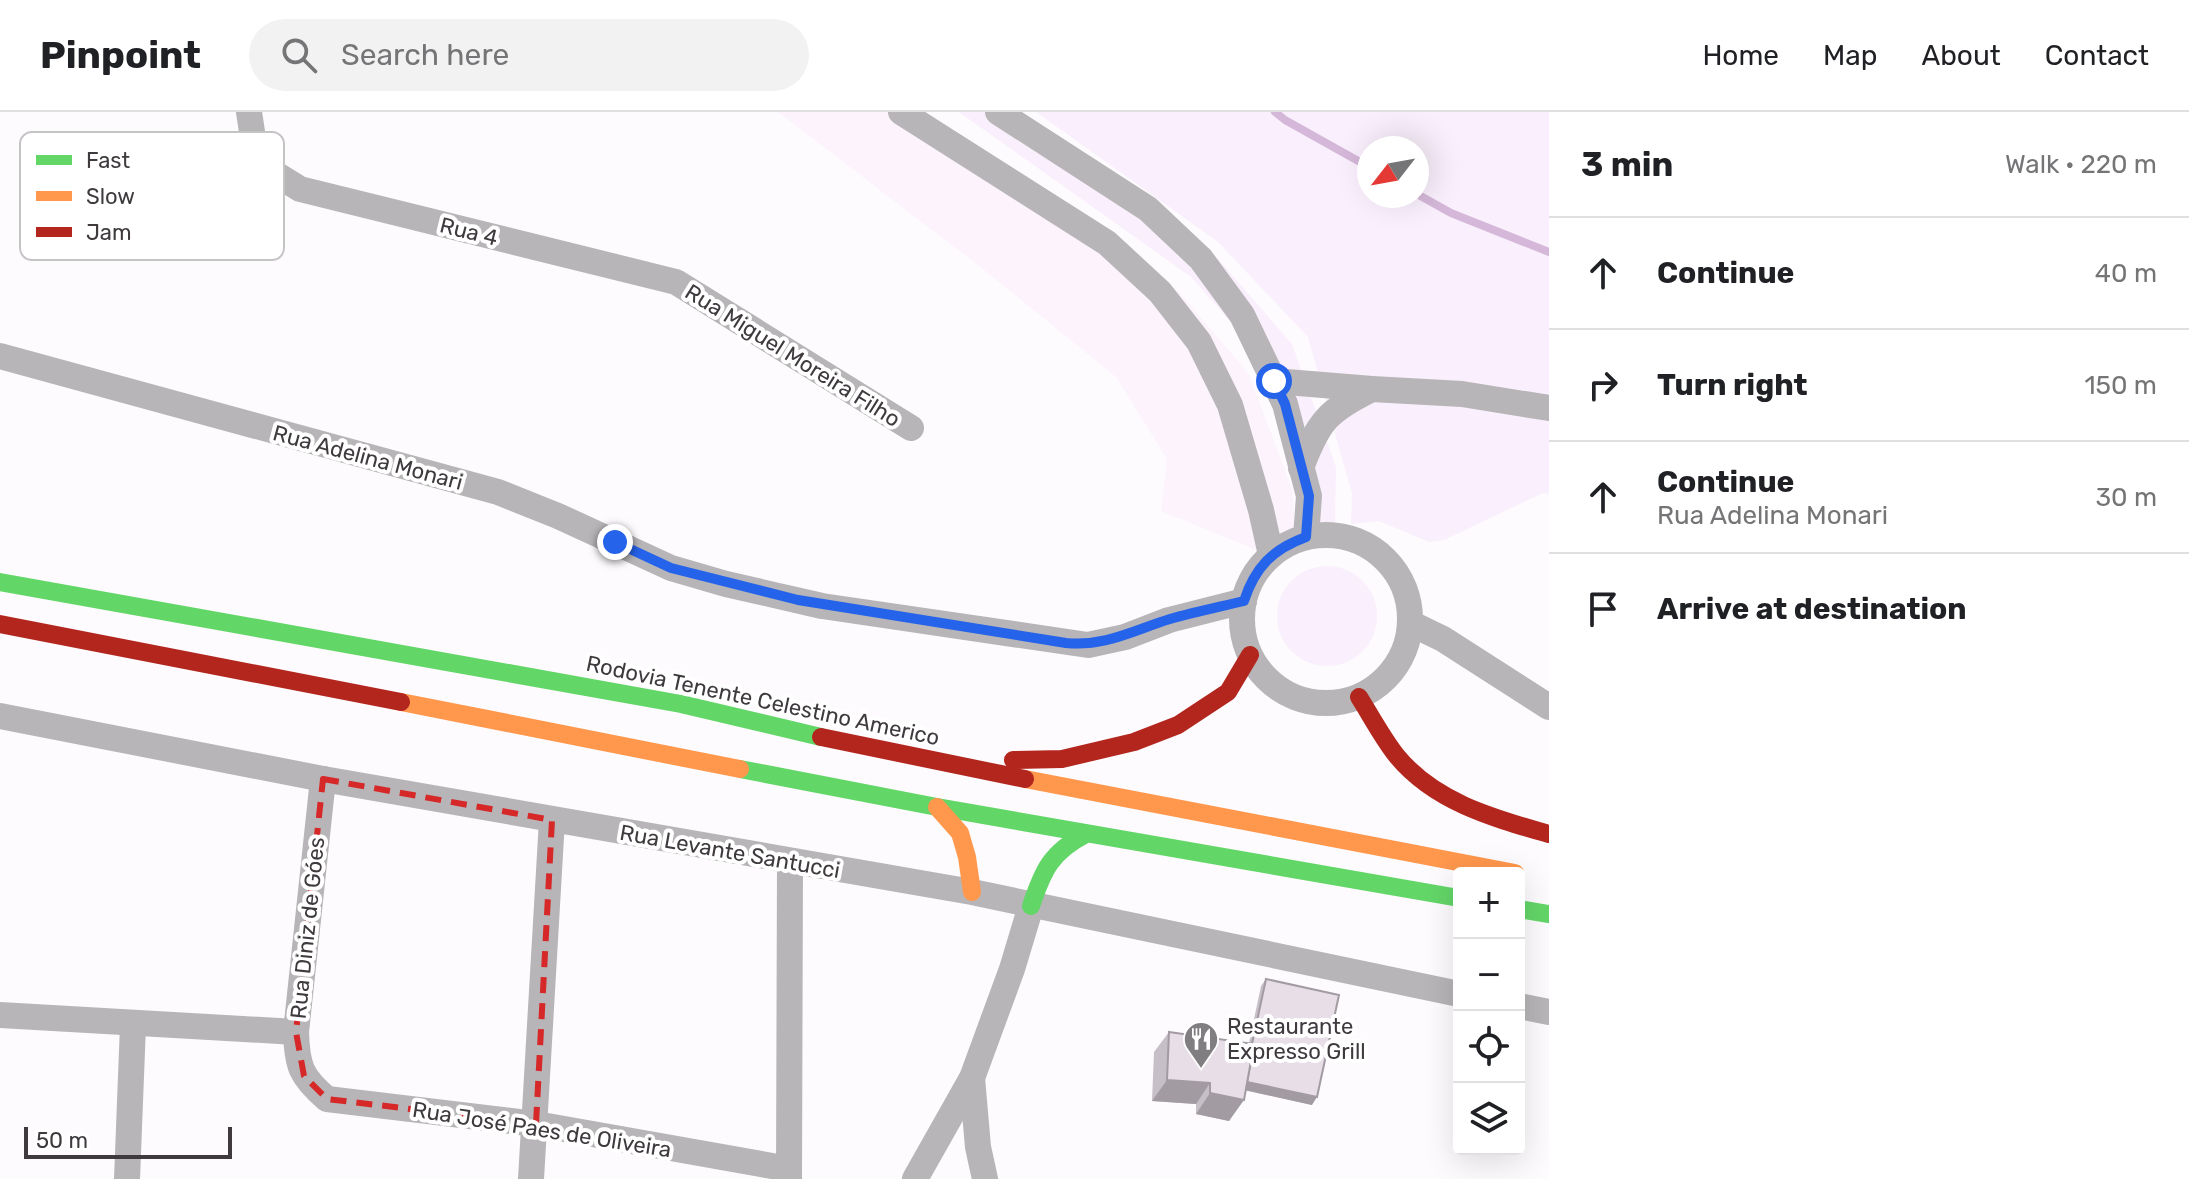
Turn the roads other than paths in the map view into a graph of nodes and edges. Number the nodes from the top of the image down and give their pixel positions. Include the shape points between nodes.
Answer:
1 (249, 112) edge
2 (901, 112) edge
3 (998, 112) edge
4 (252, 132) edge
5 (284, 179) edge
6 (676, 282) joint
7 (0, 356) edge
8 (1274, 381) junction
9 (1372, 389) junction
10 (1549, 408) edge
11 (911, 428) dead end
12 (1301, 468) junction
13 (1306, 537) junction
14 (1271, 555) junction
15 (0, 582) edge
16 (1244, 601) junction
17 (1410, 623) junction
18 (0, 624) edge
19 (1250, 655) junction
20 (1359, 697) junction
21 (1549, 707) edge
22 (0, 716) edge
23 (935, 762) junction
24 (323, 779) junction
25 (937, 807) junction
26 (552, 820) junction
27 (1086, 834) junction
28 (1549, 834) edge
29 (790, 862) junction
30 (1486, 867) edge
31 (972, 892) junction
32 (1453, 897) edge
33 (1031, 906) junction
34 (1525, 910) edge
35 (1549, 914) edge
36 (1453, 993) edge
37 (1525, 1007) edge
38 (1549, 1012) edge
39 (0, 1015) edge
40 (133, 1025) junction
41 (296, 1032) junction
42 (304, 1076) joint
43 (972, 1078) junction
44 (536, 1124) junction
45 (789, 1174) edge
46 (127, 1179) edge
47 (531, 1179) edge
48 (915, 1179) edge
49 (985, 1179) edge

1 - 4 street, Rua 4
2 - 14 street via 1107,243 1160,292 1199,342 1230,405
3 - 8 street via 1148,209 1201,259 1242,315
5 - 6 street, Rua 4 via 300,189
6 - 11 street, Rua Miguel Moreira Filho
7 - 16 street, Rua Adelina Monari via 498,492 671,568 822,606 1088,645
8 - 9 street
8 - 12 street
9 - 10 street via 1462,394
9 - 12 street via 1325,418
12 - 13 street via 1309,496
13 - 14 street
13 - 17 street via 1355,540 1376,552 1394,569 1406,594
14 - 16 street via 1254,576
15 - 23 highway, Rodovia Tenente Celestino Americo via 681,704
16 - 19 street via 1243,629
17 - 20 street via 1397,665
17 - 21 street
18 - 25 highway
19 - 20 street via 1285,692 1308,701 1334,703
19 - 23 highway via 1228,692 1178,725 1134,742 1062,759
20 - 28 highway via 1397,756 1453,802
22 - 24 street, Rua Levante Santucci
23 - 30 highway, Rodovia Tenente Celestino Americo
24 - 26 street, Rua Levante Santucci
24 - 41 street, Rua Diniz de Góes
25 - 27 highway
25 - 31 highway via 960,833
26 - 29 street, Rua Levante Santucci
26 - 44 street
27 - 32 highway
27 - 33 highway via 1054,853 1044,866
29 - 31 street, Rua Levante Santucci
29 - 45 street
31 - 33 street, Rua Levante Santucci
33 - 36 street, Rua Levante Santucci
33 - 43 street
34 - 35 highway
37 - 38 street
39 - 40 street
40 - 41 street
40 - 46 street
41 - 42 street, Rua Diniz de Góes
42 - 44 street, Rua José Paes de Oliveira via 327,1099
43 - 48 street
43 - 49 street
44 - 45 street, Rua José Paes de Oliveira
44 - 47 street

